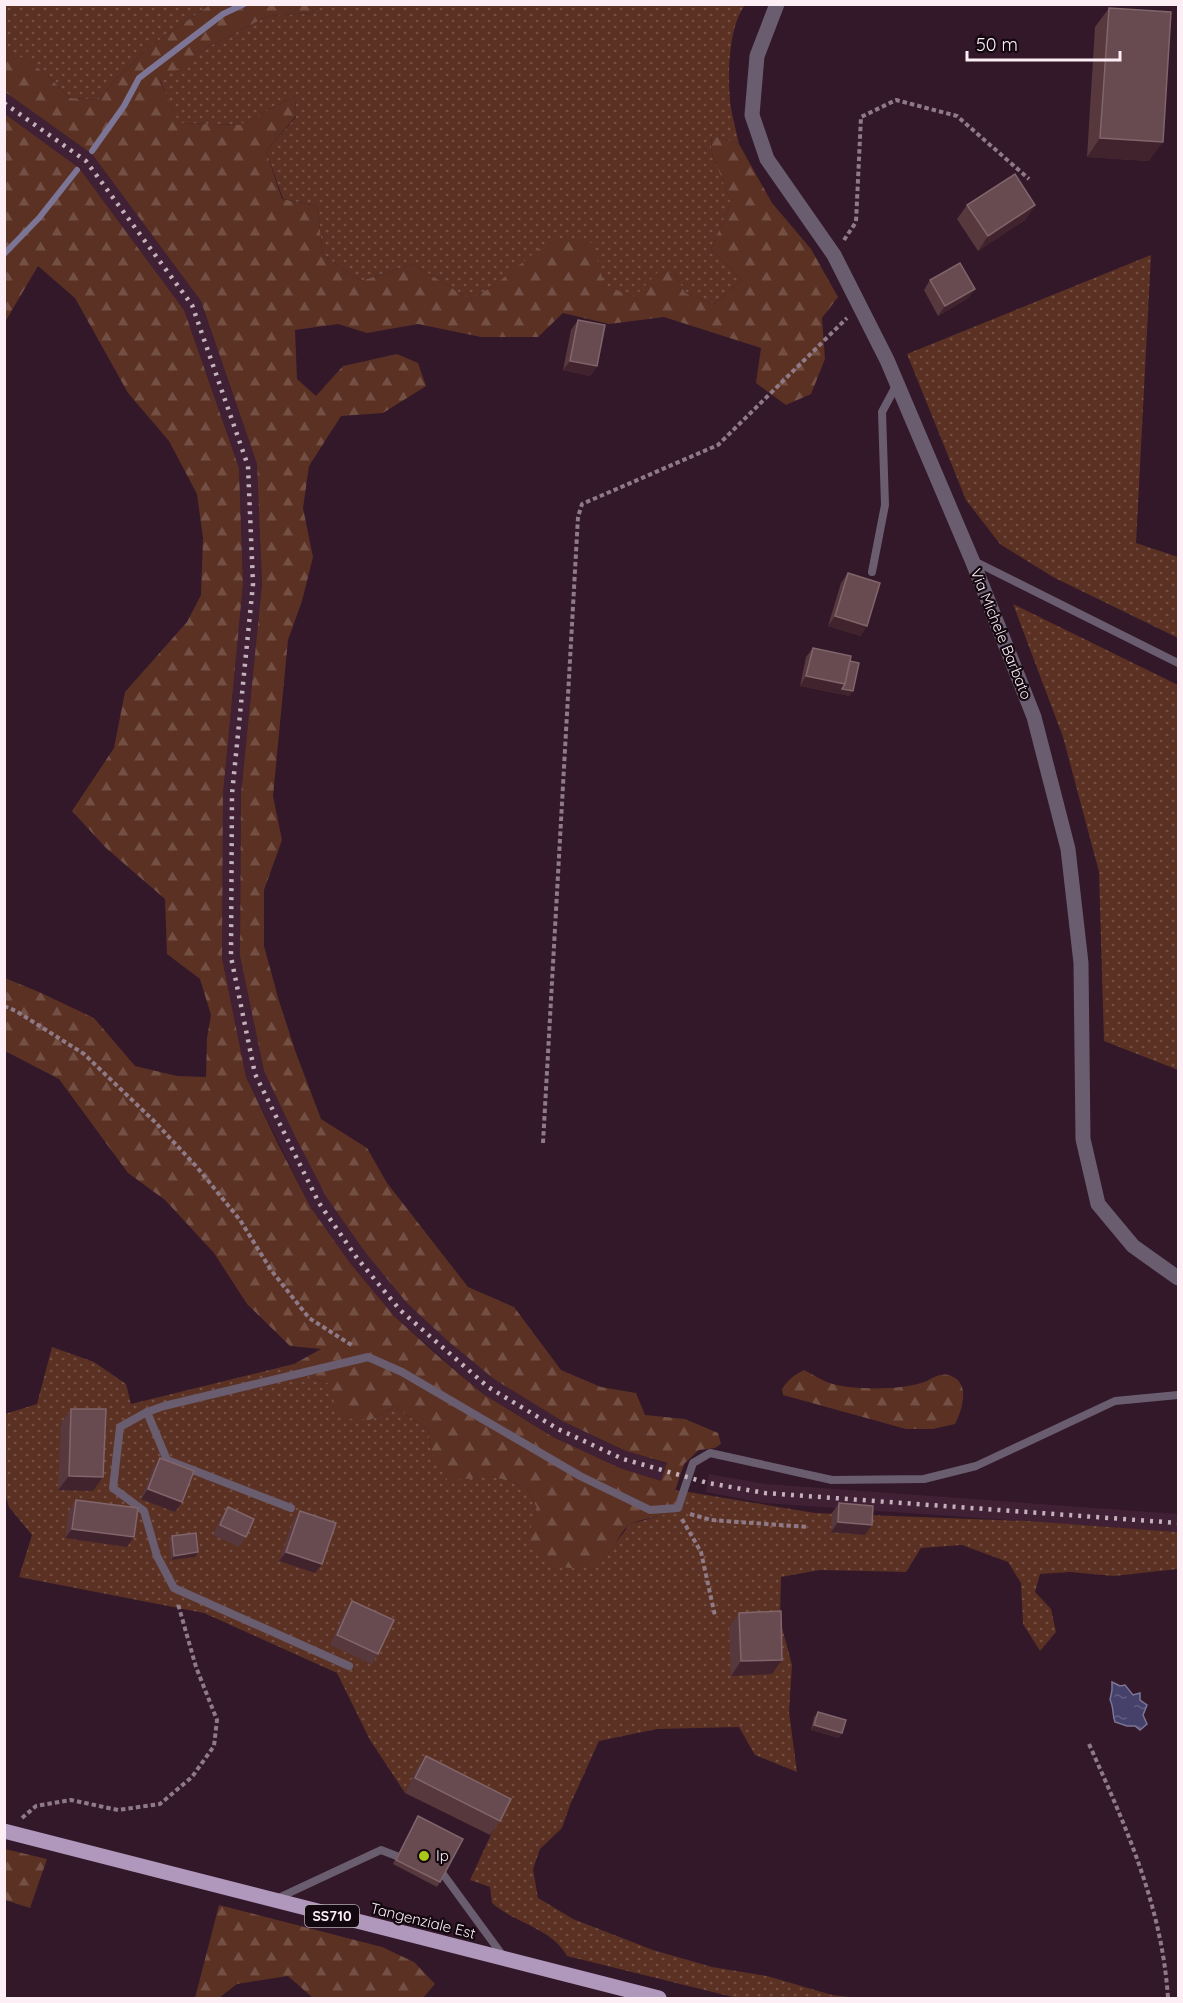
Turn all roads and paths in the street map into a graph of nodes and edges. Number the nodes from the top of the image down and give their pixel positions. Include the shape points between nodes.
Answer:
1 (777, 4) edge
2 (1029, 179) dead end
3 (834, 255) junction
4 (861, 305) junction
5 (897, 384) junction
6 (972, 560) junction
7 (872, 572) dead end
8 (1179, 663) edge
9 (4, 1006) edge
10 (543, 1143) dead end
11 (1179, 1278) edge
12 (368, 1357) junction
13 (1179, 1395) edge
14 (147, 1412) junction
15 (291, 1508) dead end
16 (678, 1508) junction
17 (808, 1527) dead end
18 (174, 1588) junction
19 (716, 1616) dead end
20 (349, 1666) dead end
21 (1089, 1744) dead end
22 (11, 1833) edge
23 (412, 1862) edge
24 (422, 1866) edge
25 (273, 1901) junction
26 (506, 1960) junction
27 (659, 1998) edge
28 (1168, 1998) edge

1 - 3 street, Via Michele Barbato via 757,56 752,115 767,159
2 - 3 path via 957,116 896,100 861,117 856,222
3 - 4 street, Via Michele Barbato
4 - 5 street, Via Michele Barbato
4 - 10 path via 718,446 582,504
5 - 6 street, Via Michele Barbato
5 - 7 lane via 882,412 885,505
6 - 8 lane
6 - 11 street, Via Michele Barbato via 1034,717 1068,849 1081,963 1083,1139 1098,1204 1132,1246
9 - 12 path via 84,1054 196,1166 240,1220 271,1270 309,1318
12 - 14 lane
12 - 16 lane via 402,1372 650,1510
13 - 16 lane via 1115,1401 976,1466 924,1479 832,1480 710,1454 693,1463
14 - 15 lane via 167,1460
14 - 18 lane via 120,1427 113,1488 144,1511 157,1556
16 - 17 path via 711,1520
16 - 19 path via 701,1552
18 - 20 lane
18 - 22 path via 196,1667 217,1720 214,1746 192,1778 160,1804 118,1809 71,1800 36,1806
21 - 28 path via 1147,1883 1159,1928
22 - 25 main road, Tangenziale Est / SS710
23 - 25 lane via 381,1850
24 - 26 lane via 443,1874
25 - 26 main road, Tangenziale Est / SS710
26 - 27 main road, Tangenziale Est / SS710

